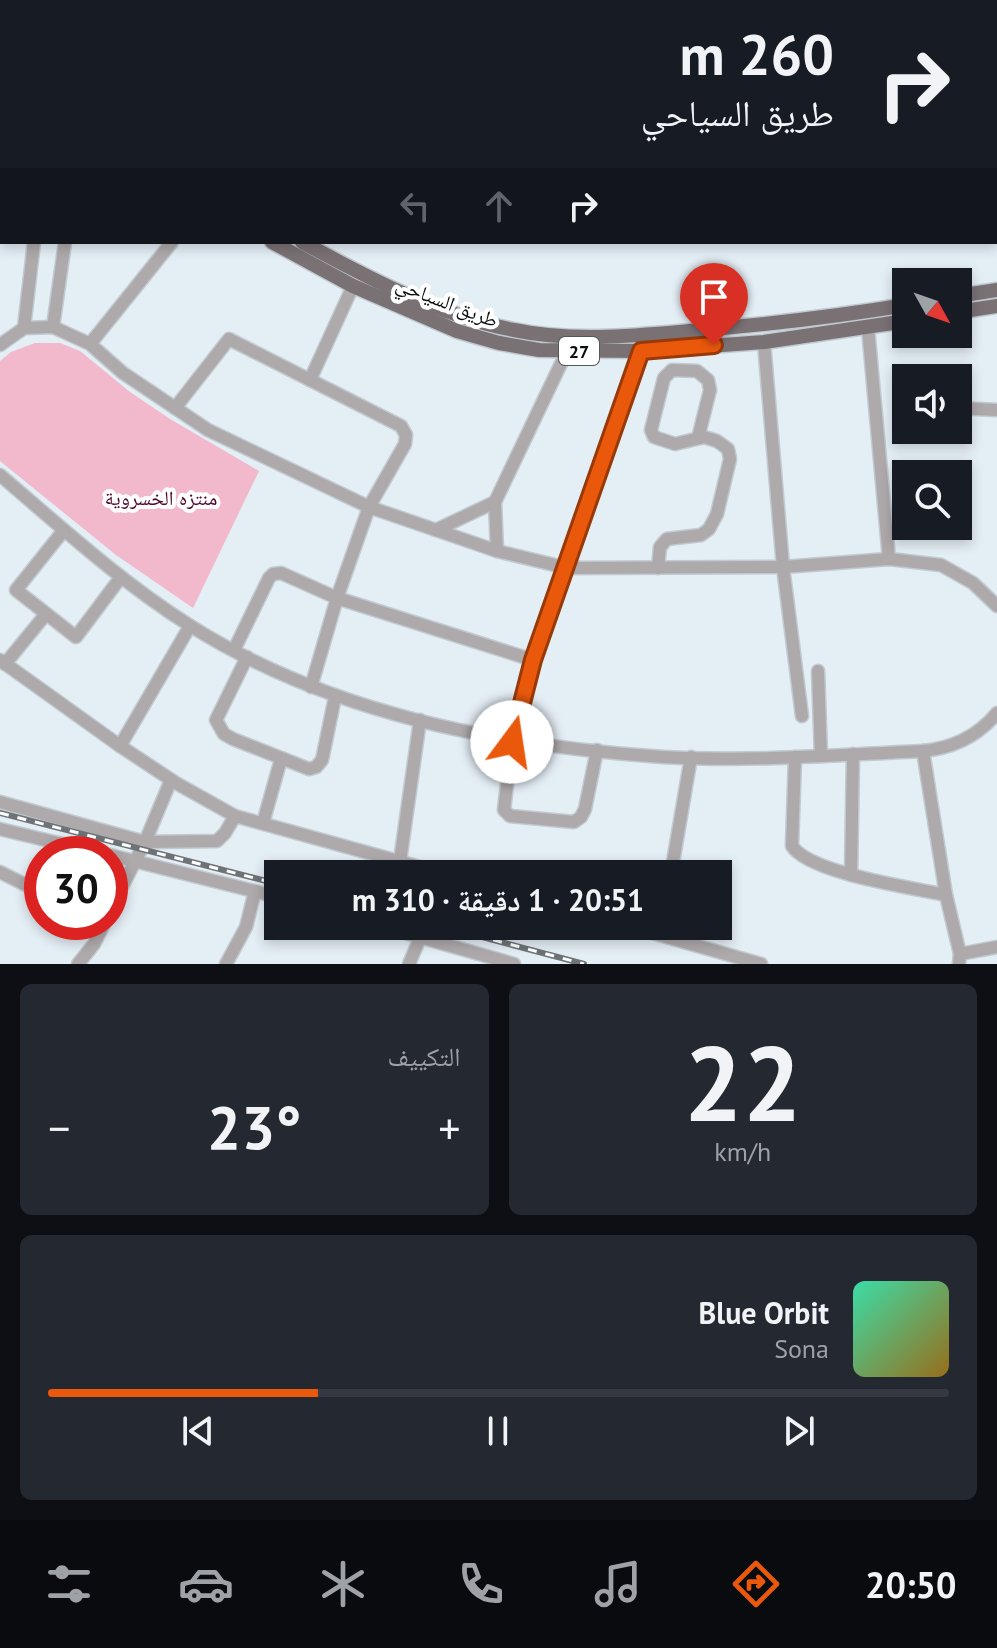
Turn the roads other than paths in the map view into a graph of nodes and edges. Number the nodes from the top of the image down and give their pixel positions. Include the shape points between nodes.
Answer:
1 (34, 244) edge
2 (65, 244) edge
3 (170, 244) edge
4 (276, 244) edge
5 (306, 244) edge
6 (353, 286) junction
7 (997, 290) edge
8 (972, 294) edge
9 (997, 306) edge
10 (892, 307) edge
11 (972, 310) edge
12 (806, 320) junction
13 (482, 322) junction
14 (892, 324) edge
15 (53, 327) junction
16 (503, 327) junction
17 (737, 327) junction
18 (24, 328) junction
19 (868, 328) junction
20 (805, 336) junction
21 (477, 337) junction
22 (764, 342) junction
23 (499, 343) junction
24 (90, 344) junction
25 (739, 344) junction
26 (0, 345) edge
27 (567, 351) junction
28 (641, 351) junction
29 (310, 380) junction
30 (175, 408) junction
31 (972, 409) edge
32 (997, 410) edge
33 (698, 438) junction
34 (0, 475) edge
35 (495, 502) junction
36 (369, 507) junction
37 (64, 530) junction
38 (436, 530) junction
39 (497, 551) junction
40 (889, 559) junction
41 (783, 567) junction
42 (567, 568) junction
43 (658, 568) junction
44 (121, 577) junction
45 (337, 598) junction
46 (997, 606) edge
47 (46, 614) junction
48 (190, 626) junction
49 (234, 650) junction
50 (247, 657) junction
51 (533, 660) junction
52 (3, 662) edge
53 (818, 671) dead end
54 (311, 687) junction
55 (335, 697) junction
56 (997, 713) edge
57 (802, 716) dead end
58 (420, 720) junction
59 (512, 742) junction
60 (120, 746) junction
61 (597, 750) junction
62 (923, 751) junction
63 (853, 754) junction
64 (821, 756) junction
65 (691, 757) junction
66 (795, 757) junction
67 (281, 759) junction
68 (171, 780) junction
69 (0, 802) edge
70 (235, 816) junction
71 (263, 823) junction
72 (0, 829) edge
73 (29, 836) edge
74 (145, 842) junction
75 (128, 860) edge
76 (396, 860) edge
77 (400, 860) edge
78 (673, 860) edge
79 (135, 861) junction
80 (0, 872) edge
81 (128, 875) edge
82 (851, 875) junction
83 (24, 884) edge
84 (255, 891) junction
85 (264, 893) edge
86 (946, 895) junction
87 (96, 940) edge
88 (419, 940) edge
89 (427, 940) edge
90 (689, 940) edge
91 (997, 947) edge
92 (960, 959) edge
93 (78, 964) edge
94 (226, 964) edge
95 (409, 964) edge
96 (514, 964) edge
97 (761, 964) edge

1 - 18 street
2 - 15 street
3 - 24 street
4 - 6 main road, طريق السياحي / 27
5 - 13 main road, طريق السياحي / 27 via 399,290
6 - 21 main road, طريق السياحي / 27
6 - 29 street
7 - 8 main road
9 - 11 main road
10 - 12 main road, طريق السياحي / 27
12 - 17 main road, طريق السياحي / 27
12 - 20 main road
13 - 16 main road, طريق السياحي / 27
13 - 21 main road
14 - 19 main road, طريق السياحي / 27
15 - 18 street
15 - 24 street
16 - 17 main road, طريق السياحي / 27 via 541,334 640,335
16 - 23 main road via 496,337
17 - 25 main road
18 - 26 street
19 - 20 main road, طريق السياحي / 27
19 - 40 street
20 - 22 main road, طريق السياحي / 27
21 - 23 main road, طريق السياحي / 27
22 - 25 main road, طريق السياحي / 27
22 - 41 street
23 - 27 main road, طريق السياحي / 27
24 - 30 street
25 - 28 main road, طريق السياحي / 27
27 - 28 main road, طريق السياحي / 27
27 - 35 street
28 - 42 street
29 - 30 street via 229,339
29 - 36 street via 401,426 406,435
30 - 36 street via 208,430
31 - 32 street
33 - 33 street via 675,444 654,437 651,430 664,378 672,370 697,371 708,380
33 - 43 street via 728,449 717,514 701,535 667,539 660,547
34 - 37 street
35 - 38 street
35 - 39 street
36 - 38 street
36 - 45 street
37 - 44 street
37 - 47 street via 16,590
38 - 39 street
39 - 42 street
40 - 41 street
40 - 46 street via 941,565 973,583
41 - 43 street
41 - 57 street
42 - 43 street
42 - 51 street
44 - 47 street via 76,637
44 - 48 street
45 - 49 street via 273,574
45 - 51 street
45 - 54 street
47 - 52 street
48 - 49 street
48 - 60 street
49 - 50 street
50 - 54 street
50 - 67 street via 216,720 218,727
51 - 59 street
52 - 60 street
53 - 64 street
54 - 55 street
55 - 58 street
55 - 67 street via 316,767
56 - 62 street via 965,740
58 - 59 street
58 - 77 street
59 - 61 street
59 - 61 street via 504,810 510,816 574,822 585,809
60 - 68 street
61 - 65 street
62 - 63 street
62 - 86 street
63 - 64 street
63 - 82 street
64 - 66 street
65 - 66 street
65 - 78 street
66 - 82 street via 792,846 808,861
67 - 71 street
68 - 70 street
68 - 74 street
69 - 74 street
70 - 71 street
70 - 74 street via 217,841
71 - 76 street
72 - 73 street
74 - 79 street
75 - 79 street
79 - 81 street
79 - 84 street
80 - 83 street
82 - 86 street
84 - 85 street
84 - 94 street via 246,927
86 - 92 street
87 - 93 street
88 - 95 street
89 - 96 street
90 - 97 street
91 - 92 street

